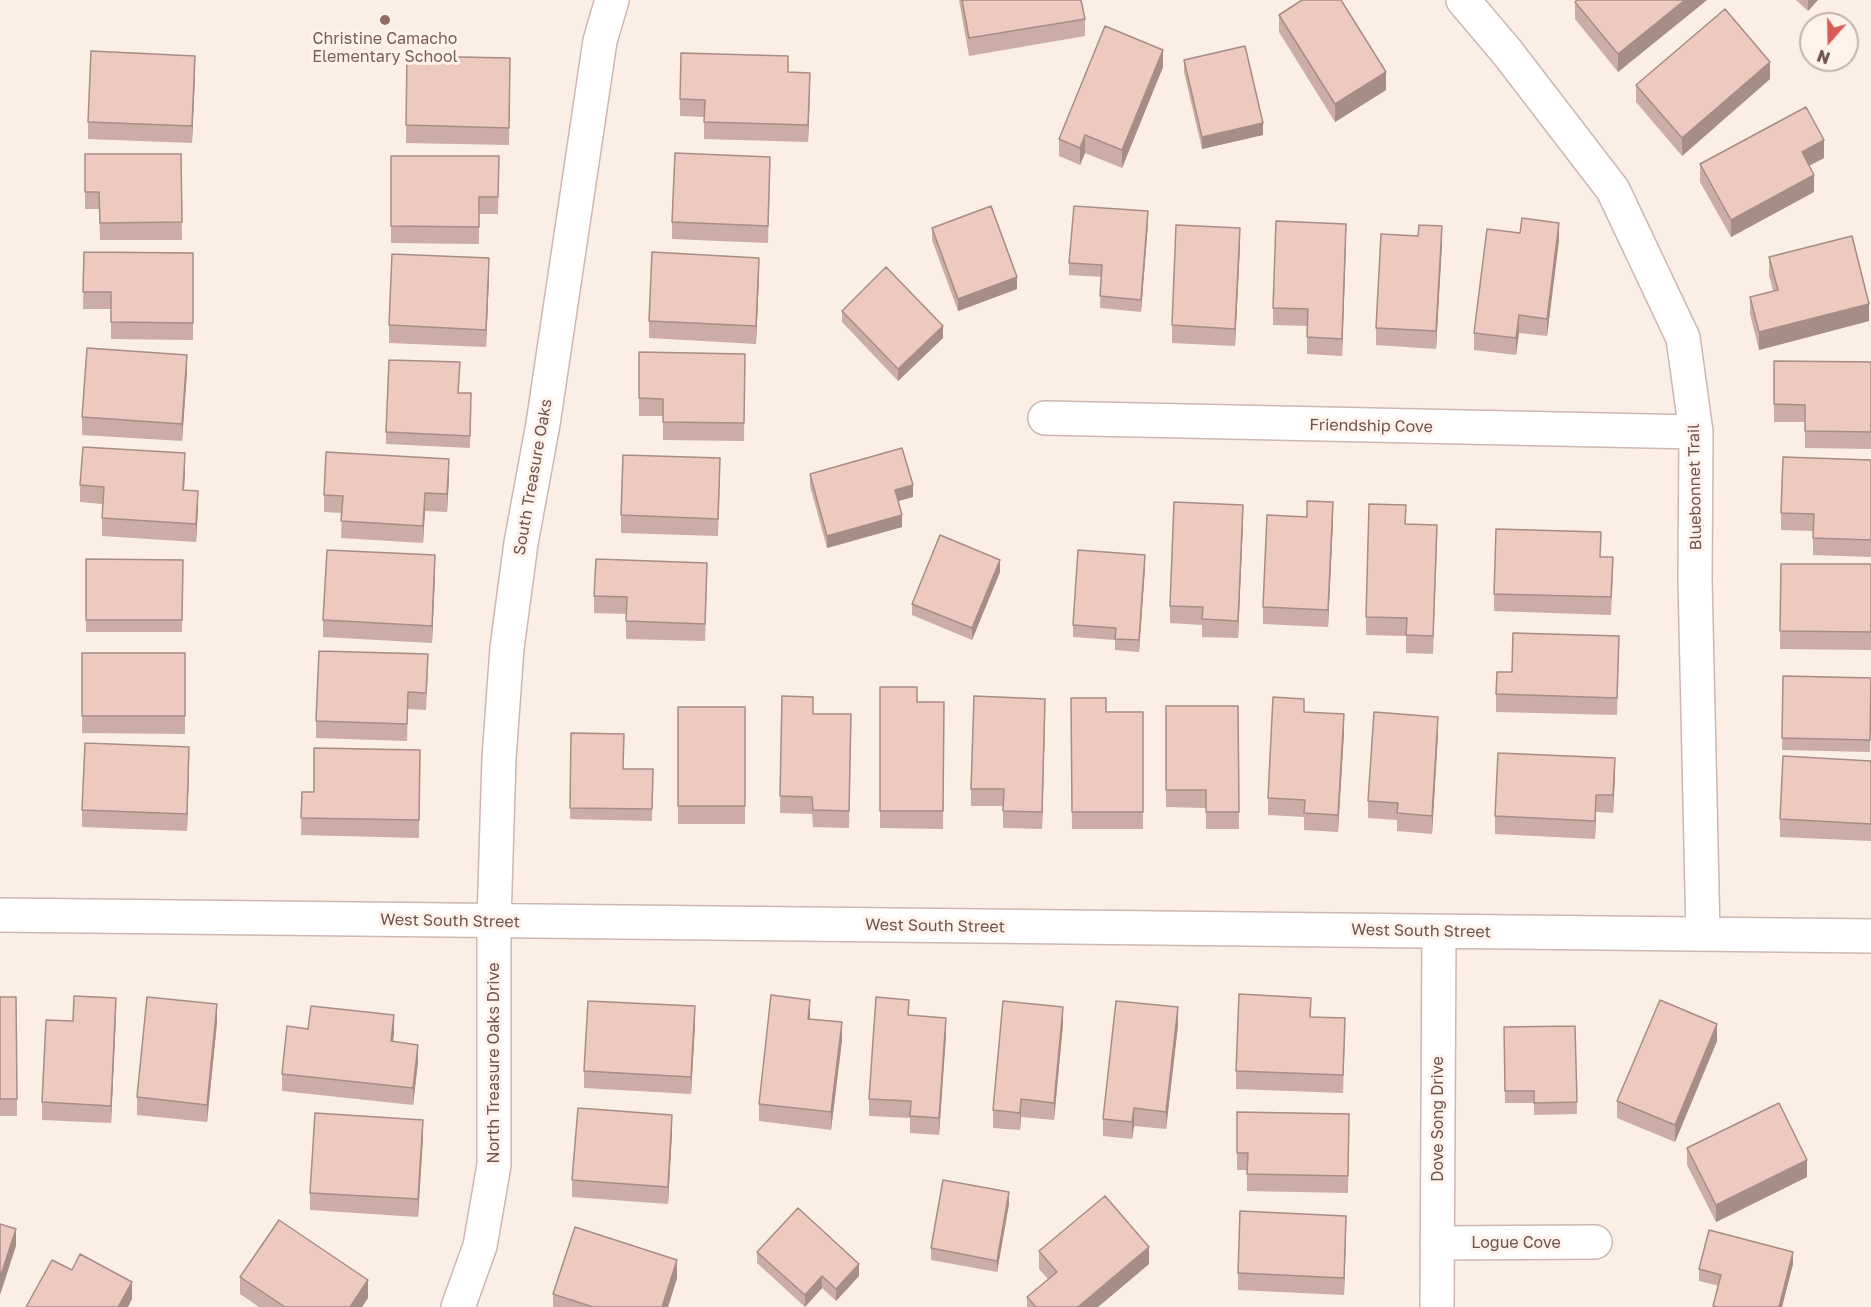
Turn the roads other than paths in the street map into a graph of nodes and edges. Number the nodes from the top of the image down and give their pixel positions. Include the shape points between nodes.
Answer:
1 (612, 0) edge
2 (1464, 0) edge
3 (1046, 418) dead end
4 (1696, 432) junction
5 (0, 915) edge
6 (494, 921) junction
7 (1439, 932) junction
8 (1703, 934) junction
9 (1871, 936) edge
10 (1595, 1242) dead end
11 (1437, 1243) junction
12 (458, 1307) edge
13 (1437, 1307) edge

1 - 6 street, South Treasure Oaks via 601,35 507,648
2 - 4 street, Bluebonnet Trail via 1613,190 1683,338
3 - 4 street, Friendship Cove
4 - 8 street, Bluebonnet Trail via 1695,579
5 - 6 street, West South Street
6 - 7 street, West South Street
6 - 12 street, North Treasure Oaks Drive via 494,1165 480,1246
7 - 8 street, West South Street
7 - 11 street, Dove Song Drive
8 - 9 street, West South Street
10 - 11 street, Logue Cove
11 - 13 street, Dove Song Drive

